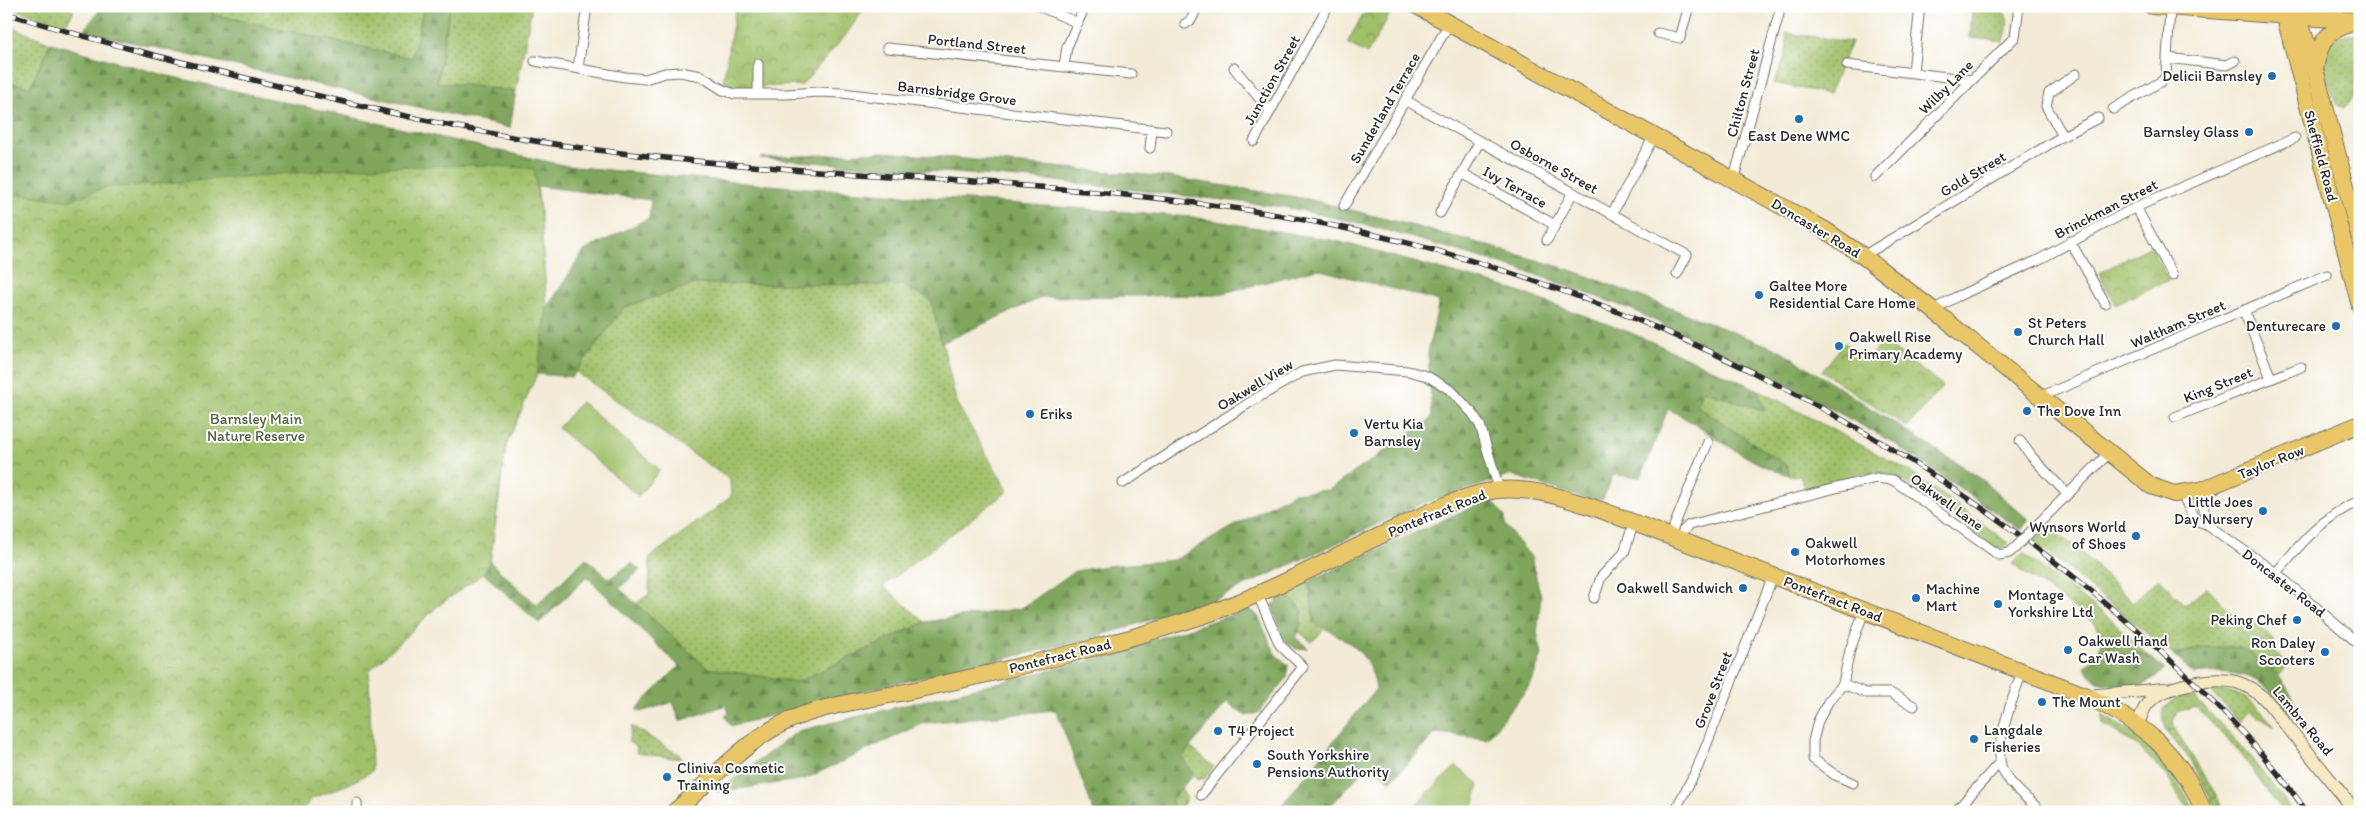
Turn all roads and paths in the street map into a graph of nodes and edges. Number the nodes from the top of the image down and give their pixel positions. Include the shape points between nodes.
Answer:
1 (587, 6) edge
2 (1038, 6) edge
3 (1085, 6) edge
4 (1198, 6) edge
5 (1328, 6) edge
6 (1417, 6) edge
7 (1689, 6) edge
8 (1920, 6) edge
9 (2019, 6) edge
10 (2152, 6) edge
11 (2170, 8) edge
12 (2290, 12) edge
13 (1779, 14) dead end
14 (2358, 21) edge
15 (1078, 23) junction
16 (1185, 24) dead end
17 (1449, 24) junction
18 (1658, 34) dead end
19 (887, 48) dead end
20 (2167, 58) junction
21 (535, 62) dead end
22 (2235, 62) dead end
23 (758, 64) dead end
24 (1847, 65) dead end
25 (1064, 66) junction
26 (578, 68) junction
27 (1234, 68) dead end
28 (2315, 69) junction
29 (1914, 72) junction
30 (1131, 74) dead end
31 (2076, 74) dead end
32 (1972, 80) junction
33 (758, 93) junction
34 (1405, 100) junction
35 (2113, 110) dead end
36 (1270, 111) junction
37 (2098, 118) dead end
38 (1152, 129) junction
39 (1166, 131) dead end
40 (1654, 136) junction
41 (2063, 136) junction
42 (2296, 138) dead end
43 (1254, 141) dead end
44 (1480, 141) junction
45 (1150, 148) dead end
46 (1462, 173) junction
47 (1875, 177) dead end
48 (1732, 179) junction
49 (1573, 192) junction
50 (1344, 206) dead end
51 (2136, 207) junction
52 (1440, 213) dead end
53 (1612, 214) junction
54 (1555, 225) junction
55 (2360, 239) edge
56 (1547, 240) dead end
57 (2070, 241) junction
58 (1863, 256) junction
59 (1677, 274) dead end
60 (2327, 275) dead end
61 (2173, 276) dead end
62 (2105, 303) dead end
63 (2360, 306) edge
64 (1933, 310) junction
65 (2244, 310) junction
66 (2301, 367) dead end
67 (2271, 378) junction
68 (2040, 397) junction
69 (2174, 417) dead end
70 (2360, 424) edge
71 (2360, 432) edge
72 (2341, 434) junction
73 (2020, 441) dead end
74 (1708, 442) dead end
75 (2109, 453) junction
76 (1123, 483) dead end
77 (1499, 490) junction
78 (2201, 490) junction
79 (2067, 494) junction
80 (2182, 494) junction
81 (2360, 501) edge
82 (1634, 522) junction
83 (2206, 524) junction
84 (1675, 538) junction
85 (2276, 573) junction
86 (1773, 576) junction
87 (1257, 593) junction
88 (1594, 598) dead end
89 (1864, 611) junction
90 (2360, 645) edge
91 (2022, 671) junction
92 (1843, 684) junction
93 (2174, 688) junction
94 (2087, 696) junction
95 (1914, 706) dead end
96 (2138, 724) junction
97 (2000, 762) junction
98 (1853, 783) dead end
99 (1201, 795) dead end
100 (674, 812) edge
101 (1674, 812) edge
102 (1955, 812) edge
103 (2042, 812) edge
104 (2204, 812) edge
105 (2356, 812) edge

1 - 26 street
2 - 15 street
3 - 15 street
4 - 16 street
5 - 36 street, Junction Street
6 - 17 highway, Doncaster Road
7 - 18 street via 1680,38
8 - 29 street
9 - 32 street, Wilby Lane via 2015,36
10 - 11 highway
11 - 12 highway
11 - 20 street
12 - 14 highway
12 - 28 highway, Sheffield Road
12 - 63 highway, Sheffield Road
13 - 48 street, Chilton Street
14 - 28 highway via 2338,27 2324,38
15 - 25 street via 1067,47
17 - 34 street, Sunderland Terrace
17 - 40 highway, Doncaster Road
19 - 25 street, Portland Street
20 - 22 street via 2227,65
20 - 35 street via 2166,76 2162,81
21 - 26 street, Barnsbridge Grove
23 - 33 street
24 - 29 street
25 - 30 street, Portland Street
26 - 33 street, Barnsbridge Grove via 645,79 680,72 701,76 736,94
27 - 36 street
28 - 55 highway, Sheffield Road
29 - 32 street
31 - 41 street via 2049,93 2046,106
32 - 47 street, Wilby Lane
33 - 38 street, Barnsbridge Grove via 842,93
34 - 44 street, Osborne Street
34 - 50 street, Sunderland Terrace
36 - 43 street, Junction Street
37 - 41 street, Gold Street
38 - 39 street, Barnsbridge Grove
38 - 45 street
40 - 48 highway, Doncaster Road
40 - 53 street
41 - 58 street, Gold Street
42 - 51 street, Brinckman Street
44 - 46 street
44 - 49 street, Osborne Street
46 - 52 street
46 - 54 street, Ivy Terrace
48 - 58 highway, Doncaster Road via 1817,226
49 - 53 street, Osborne Street
49 - 54 street
51 - 57 street, Brinckman Street
51 - 61 street
53 - 59 street, Osborne Street via 1686,255
54 - 56 street
57 - 62 street
57 - 64 street, Brinckman Street via 2038,260
58 - 64 highway, Doncaster Road
60 - 65 street, Waltham Street
64 - 68 highway, Doncaster Road
65 - 67 street, King Street
65 - 68 street, Waltham Street
66 - 67 street, King Street
67 - 69 street, King Street
68 - 75 highway, Doncaster Road
70 - 72 highway, Taylor Row
71 - 72 highway, Taylor Row
72 - 78 highway, Taylor Row
73 - 79 street
74 - 84 street
75 - 79 street, Oakwell Lane
75 - 80 highway, Doncaster Road via 2151,486 2166,493
76 - 77 street, Oakwell View via 1302,372 1335,365 1408,371 1427,376 1452,392 1480,425
77 - 82 highway, Pontefract Road via 1540,493 1570,500
77 - 87 highway, Pontefract Road via 1468,497 1419,517
78 - 80 highway, Doncaster Road
78 - 83 street
79 - 84 street, Oakwell Lane, bridge via 2009,553 1999,555 1893,480 1876,478 1689,525
80 - 83 street, Doncaster Road via 2195,520
81 - 85 street via 2327,520
82 - 84 highway, Pontefract Road
82 - 88 street via 1624,553 1601,577
83 - 85 street, Doncaster Road
84 - 86 highway, Pontefract Road
85 - 90 street, Doncaster Road
86 - 89 highway, Pontefract Road
86 - 101 street, Grove Street via 1697,769
87 - 99 street via 1280,644 1303,666
87 - 100 highway, Pontefract Road via 1197,618 1087,650 793,718 741,751
89 - 91 highway, Pontefract Road
89 - 92 street via 1850,650
91 - 94 highway, Pontefract Road
91 - 97 street via 2000,747
92 - 95 street via 1866,693 1890,693
92 - 98 street via 1818,721 1813,759
93 - 94 street
93 - 96 street, Lambra Road via 2150,701
93 - 105 street, Lambra Road via 2218,680 2237,682 2254,689
94 - 96 highway, Pontefract Road
96 - 104 highway, Pontefract Road via 2183,771
97 - 102 street
97 - 103 street via 2011,782

